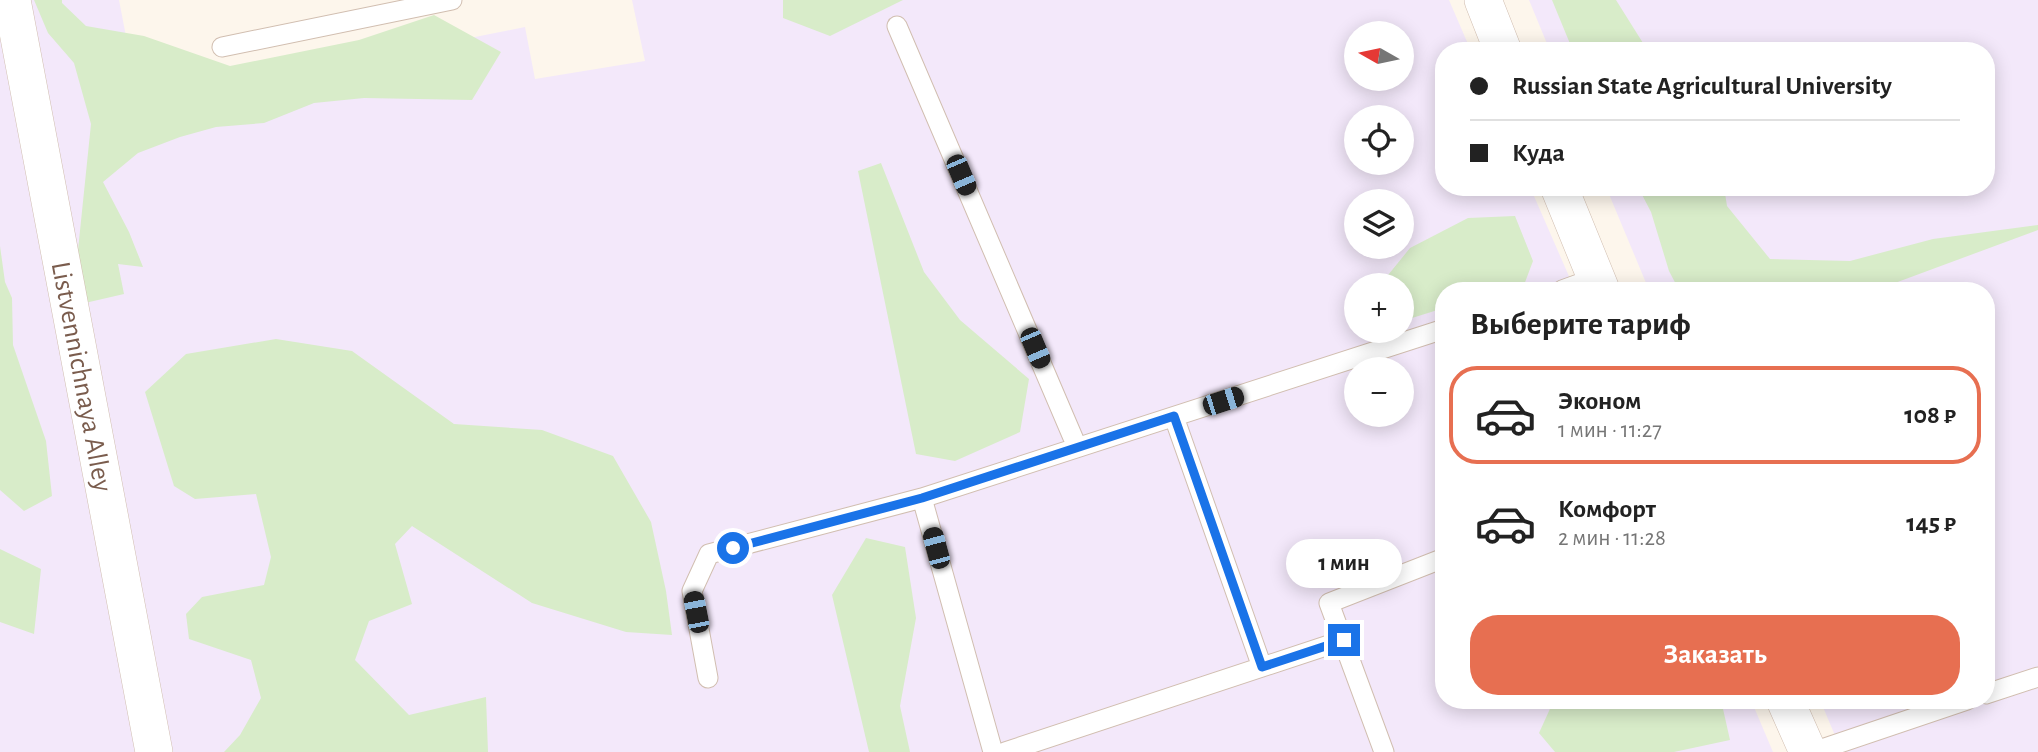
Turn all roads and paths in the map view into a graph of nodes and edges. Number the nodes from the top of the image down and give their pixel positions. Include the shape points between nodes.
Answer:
1 (12, 0) edge
2 (452, 0) edge
3 (1483, 0) edge
4 (897, 26) dead end
5 (1499, 42) edge
6 (222, 47) dead end
7 (1563, 196) edge
8 (1597, 282) edge
9 (1435, 332) edge
10 (1174, 416) junction
11 (1077, 447) junction
12 (922, 498) junction
13 (1435, 562) edge
14 (1344, 640) junction
15 (1262, 667) junction
16 (2038, 677) edge
17 (708, 678) dead end
18 (1995, 691) edge
19 (1790, 709) edge
20 (1940, 709) edge
21 (154, 752) edge
22 (993, 752) edge
23 (1005, 752) edge
24 (1384, 752) edge
25 (1811, 752) edge

1 - 21 street, Listvennichnaya Alley
2 - 6 lane
3 - 5 street
4 - 11 lane
7 - 8 street
9 - 10 lane
10 - 11 lane
10 - 15 lane
11 - 12 lane
12 - 17 lane via 709,554 691,591
12 - 22 lane
13 - 14 lane via 1329,603
14 - 15 lane
14 - 24 lane
15 - 23 lane
16 - 18 lane
19 - 25 street
20 - 25 lane

